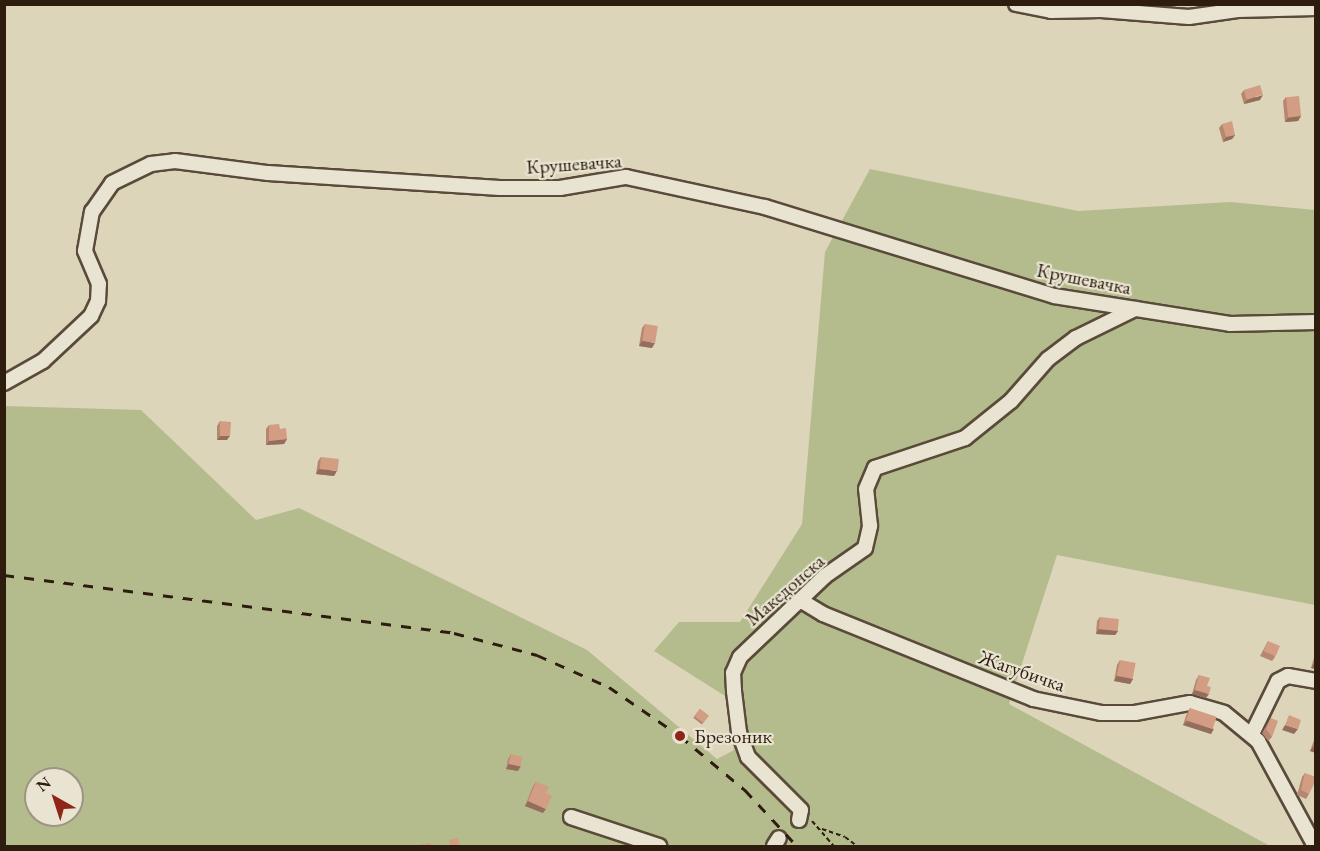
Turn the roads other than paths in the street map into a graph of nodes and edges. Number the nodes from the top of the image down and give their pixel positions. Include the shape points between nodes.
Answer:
1 (1016, 4) edge
2 (1316, 8) edge
3 (1135, 309) junction
4 (1316, 322) edge
5 (4, 382) edge
6 (800, 600) junction
7 (1316, 681) edge
8 (1252, 734) junction
9 (571, 817) dead end
10 (801, 817) road end
11 (658, 846) edge
12 (1315, 846) edge

1 - 2 street via 1051,11 1101,10 1189,17 1239,10
3 - 4 street, Крушевачка via 1230,324
3 - 5 street, Крушевачка via 1054,296 765,207 626,177 560,188 500,188 268,173 175,160 151,164 112,183 92,212 85,251 99,284 98,301 91,316 43,361
3 - 6 street, Македонска via 1076,338 1048,359 1011,401 965,438 875,468 866,489 870,526 865,548 859,556 825,576
6 - 8 street, Жагубичка via 813,610 1033,699 1101,713 1135,713 1190,703 1224,713
6 - 10 street, Македонска via 740,657 733,673 739,732 748,757
7 - 8 street via 1288,676 1278,681
8 - 12 street, Жагубичка
9 - 11 street

